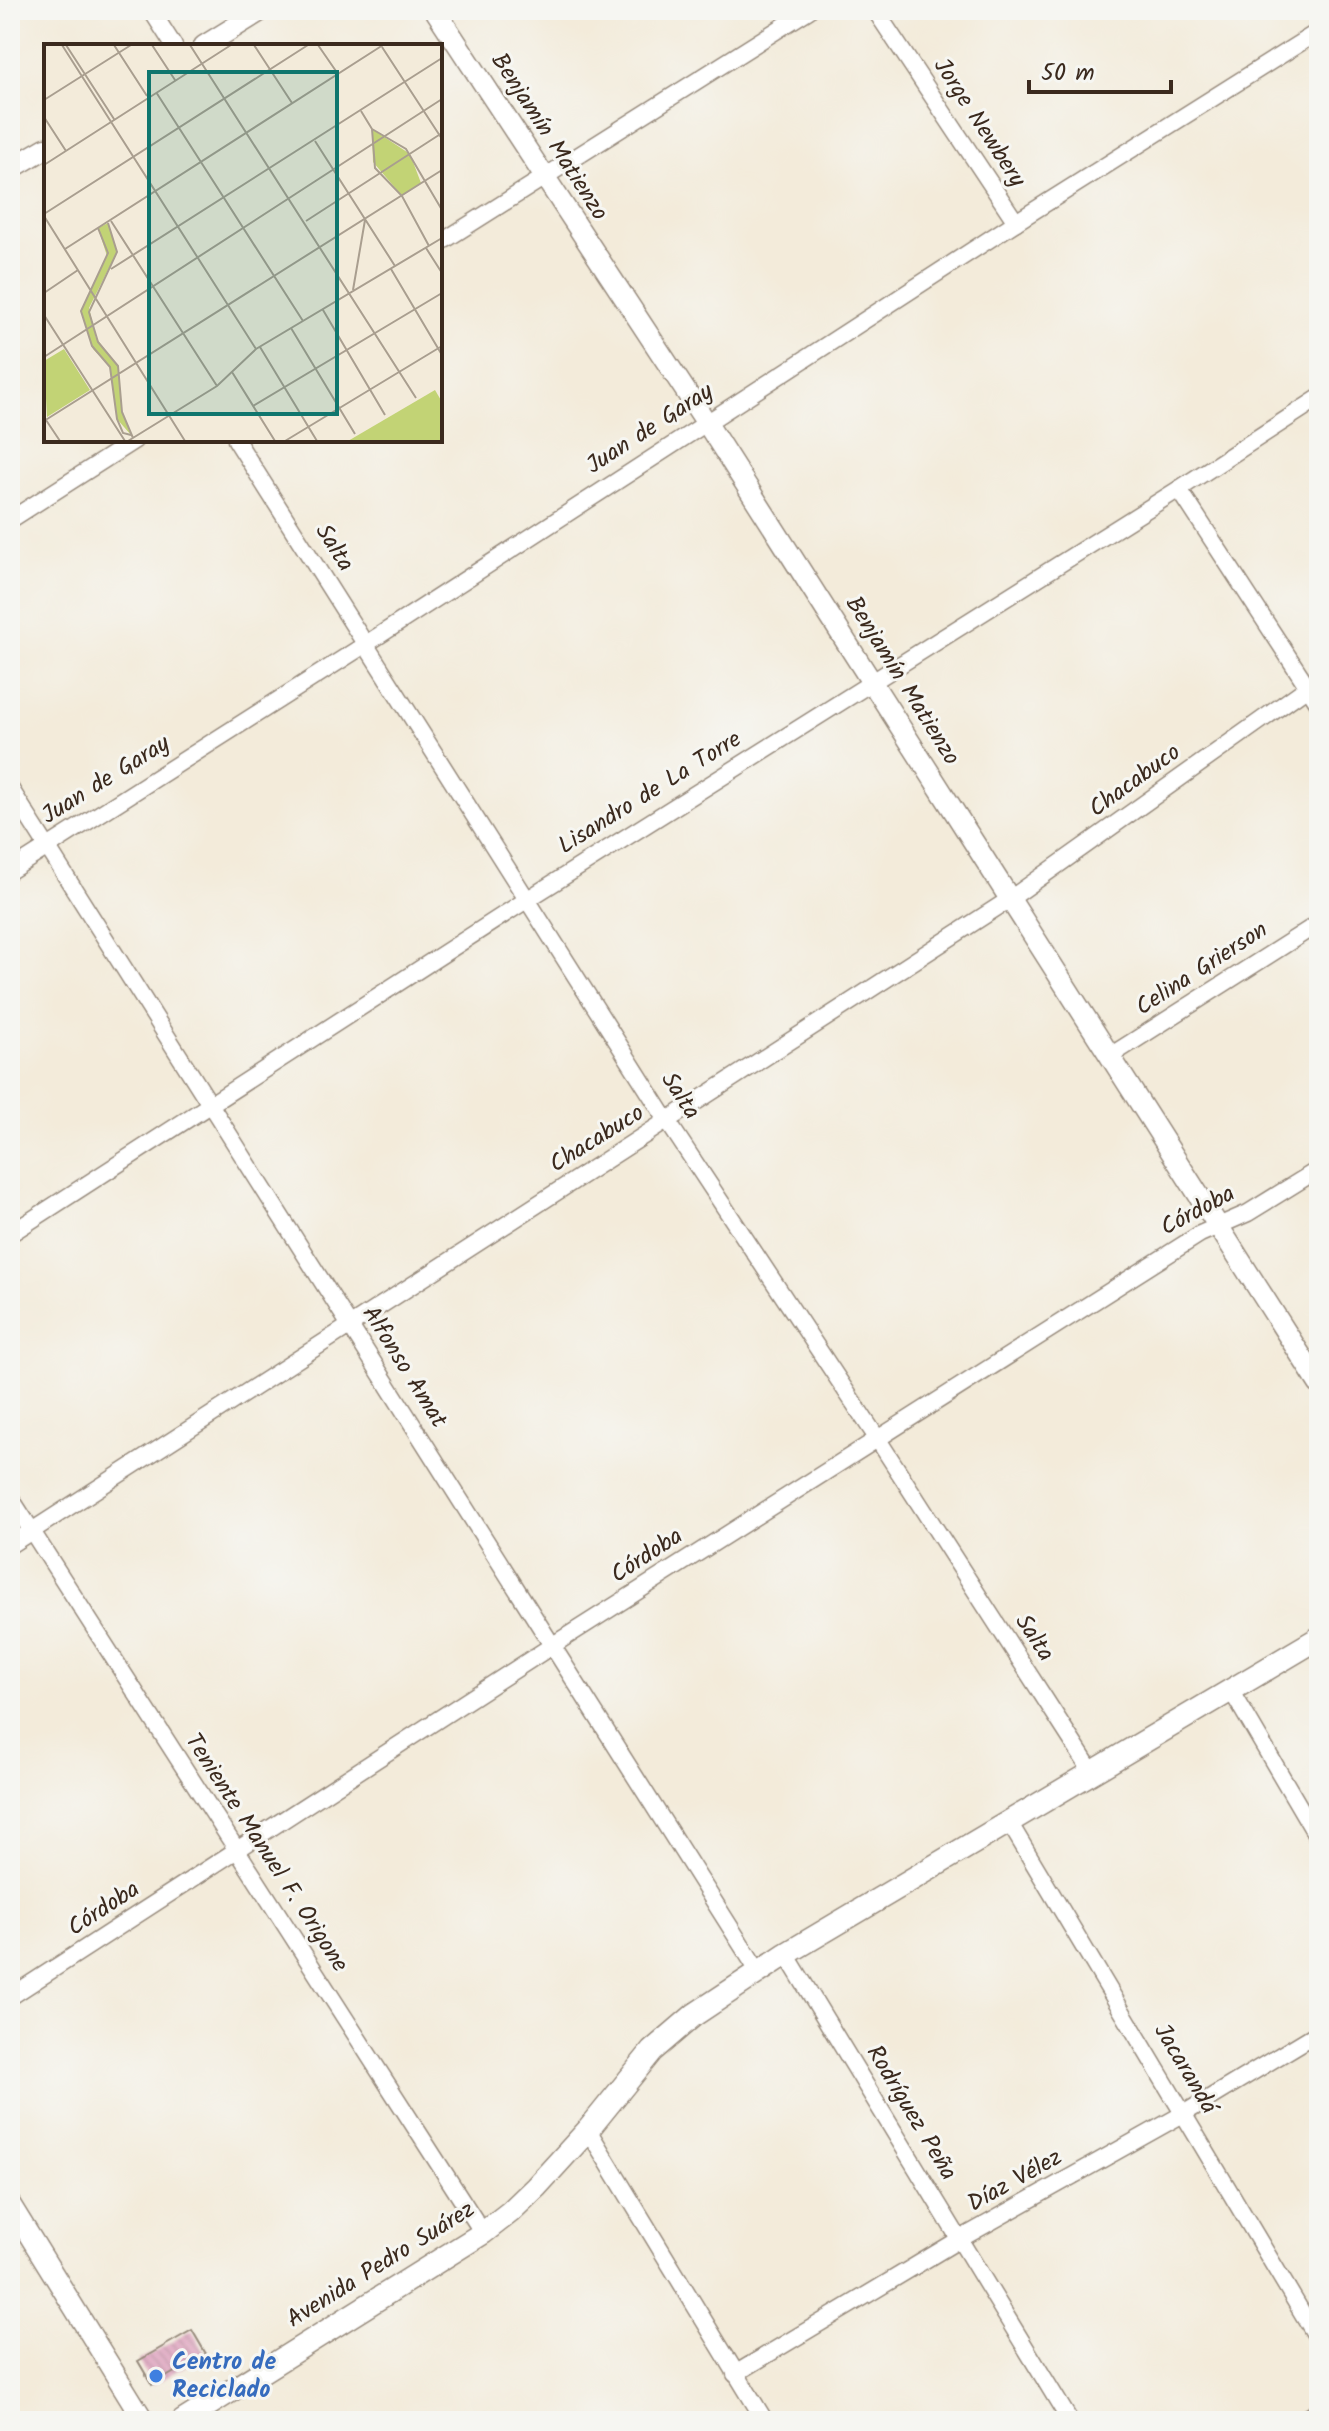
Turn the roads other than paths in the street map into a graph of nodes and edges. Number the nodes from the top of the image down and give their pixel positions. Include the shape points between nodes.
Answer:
1 (151, 10) edge
2 (262, 10) edge
3 (435, 10) edge
4 (809, 10) edge
5 (875, 10) edge
6 (1319, 31) edge
7 (173, 44) edge
8 (207, 44) edge
9 (44, 149) edge
10 (10, 169) edge
11 (544, 177) junction
12 (1016, 222) junction
13 (442, 242) edge
14 (1319, 398) edge
15 (706, 422) junction
16 (132, 442) edge
17 (237, 442) edge
18 (1179, 489) junction
19 (10, 520) edge
20 (366, 644) junction
21 (871, 680) junction
22 (1313, 683) edge
23 (1319, 704) edge
24 (10, 788) edge
25 (47, 846) junction
26 (10, 871) edge
27 (528, 899) junction
28 (1010, 899) junction
29 (1319, 923) edge
30 (1110, 1056) junction
31 (211, 1106) junction
32 (668, 1122) junction
33 (1319, 1169) edge
34 (1218, 1225) junction
35 (10, 1234) edge
36 (349, 1324) junction
37 (1319, 1384) edge
38 (877, 1438) junction
39 (10, 1497) edge
40 (32, 1531) junction
41 (10, 1545) edge
42 (1319, 1638) edge
43 (553, 1645) junction
44 (1231, 1690) junction
45 (1092, 1772) junction
46 (1009, 1822) junction
47 (1319, 1840) edge
48 (237, 1852) junction
49 (786, 1954) junction
50 (758, 1971) junction
51 (10, 1997) edge
52 (1319, 2032) edge
53 (1183, 2114) junction
54 (588, 2130) junction
55 (10, 2204) edge
56 (483, 2233) junction
57 (960, 2239) junction
58 (1319, 2341) edge
59 (735, 2374) junction
60 (1319, 2411) edge
61 (144, 2421) edge
62 (183, 2421) edge
63 (765, 2421) edge
64 (1070, 2421) edge
65 (1302, 2421) edge

1 - 7 street
2 - 8 street
3 - 11 street, Benjamín Matienzo
4 - 11 street
5 - 12 street, Jorge Newbery
6 - 12 street, Juan de Garay
9 - 10 street
11 - 13 street
11 - 15 street, Benjamín Matienzo
12 - 15 street, Juan de Garay
14 - 18 street, Lisandro de La Torre
15 - 20 street, Juan de Garay
15 - 21 street, Benjamín Matienzo
16 - 19 street
17 - 20 street, Salta
18 - 21 street, Lisandro de La Torre
18 - 22 street
20 - 25 street, Juan de Garay
20 - 27 street, Salta
21 - 27 street, Lisandro de La Torre
21 - 28 street, Benjamín Matienzo
22 - 23 street
22 - 28 street, Chacabuco
24 - 25 street, Alfonso Amat
25 - 26 street, Juan de Garay
25 - 31 street, Alfonso Amat
27 - 31 street, Lisandro de La Torre
27 - 32 street, Salta
28 - 30 street, Benjamín Matienzo
28 - 32 street, Chacabuco
29 - 30 street, Celina Grierson
30 - 34 street, Benjamín Matienzo
31 - 35 street, Lisandro de La Torre
31 - 36 street, Alfonso Amat
32 - 36 street, Chacabuco
32 - 38 street, Salta
33 - 34 street, Córdoba via 1248,1213
34 - 37 street, Benjamín Matienzo
34 - 38 street, Córdoba
36 - 40 street, Chacabuco
36 - 43 street, Alfonso Amat
38 - 43 street, Córdoba
38 - 45 street, Salta
39 - 40 street, Teniente Manuel F. Origone
40 - 41 street, Chacabuco
40 - 48 street, Teniente Manuel F. Origone
42 - 44 main road, Avenida Pedro Suárez
43 - 48 street, Córdoba
43 - 50 street, Alfonso Amat
44 - 45 main road, Avenida Pedro Suárez
44 - 47 street
45 - 46 main road, Avenida Pedro Suárez
46 - 49 main road, Avenida Pedro Suárez
46 - 53 street, Jacarandá
48 - 51 street, Córdoba
48 - 56 street, Teniente Manuel F. Origone
49 - 50 main road, Avenida Pedro Suárez
49 - 57 street, Rodríguez Peña
50 - 54 main road, Avenida Pedro Suárez via 674,2030
52 - 53 street, Díaz Vélez
53 - 57 street, Díaz Vélez
53 - 58 street, Jacarandá
54 - 56 main road, Avenida Pedro Suárez via 536,2187
54 - 59 street
55 - 61 street
56 - 62 main road, Avenida Pedro Suárez
57 - 59 street, Díaz Vélez
57 - 64 street, Rodríguez Peña
59 - 63 street
60 - 65 street

